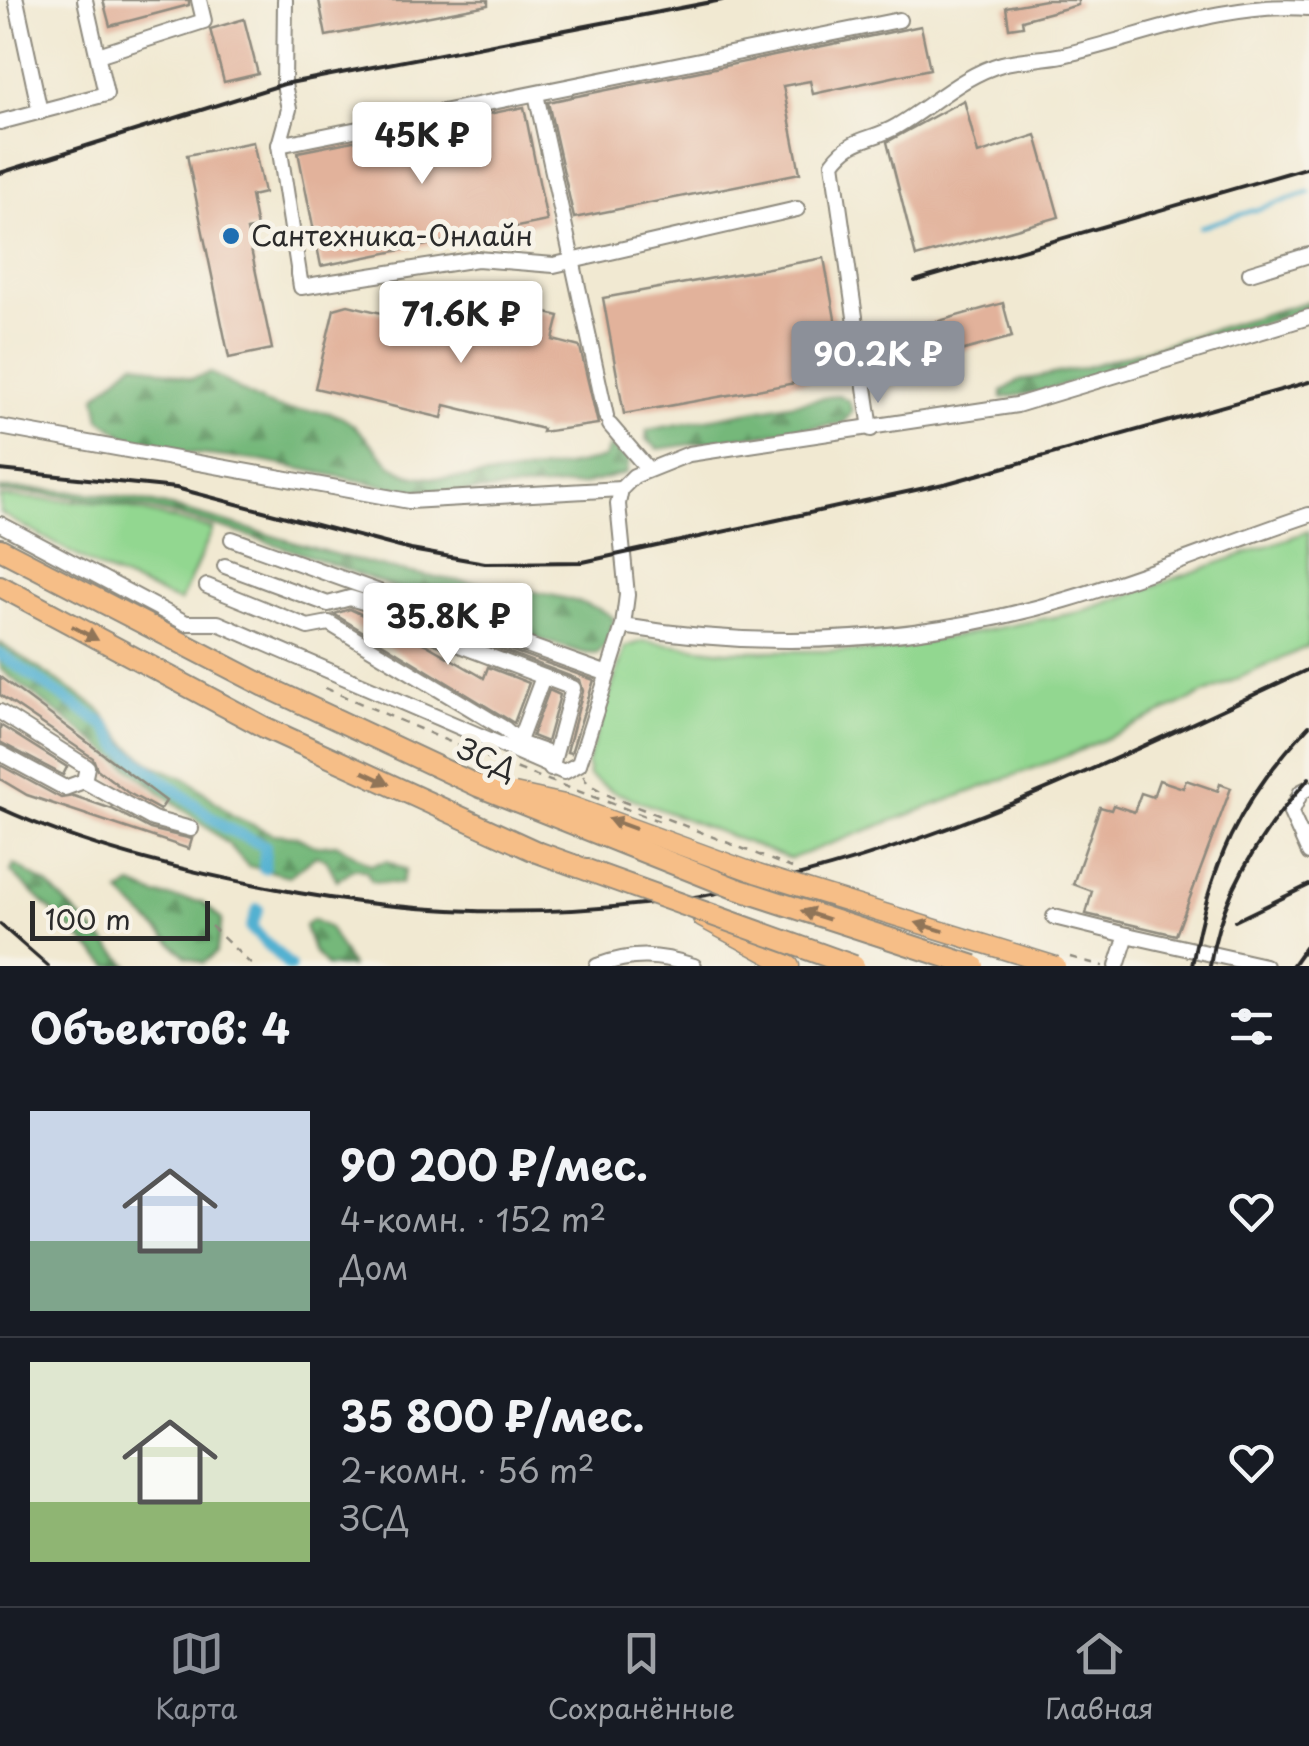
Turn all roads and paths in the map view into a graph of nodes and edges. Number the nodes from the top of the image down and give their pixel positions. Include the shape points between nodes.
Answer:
1 (16, 0) edge
2 (85, 0) edge
3 (199, 0) edge
4 (285, 0) edge
5 (1309, 8) edge
6 (899, 20) dead end
7 (98, 55) junction
8 (536, 94) junction
9 (40, 112) junction
10 (0, 122) edge
11 (279, 145) junction
12 (797, 209) dead end
13 (1309, 255) edge
14 (572, 261) junction
15 (1250, 273) dead end
16 (1309, 317) edge
17 (0, 427) edge
18 (871, 429) junction
19 (648, 468) junction
20 (621, 489) junction
21 (1309, 515) edge
22 (0, 524) edge
23 (232, 539) dead end
24 (0, 548) edge
25 (226, 566) dead end
26 (0, 586) edge
27 (207, 586) dead end
28 (328, 604) junction
29 (317, 626) junction
30 (622, 626) junction
31 (605, 673) junction
32 (542, 677) junction
33 (326, 688) dead end
34 (0, 712) edge
35 (518, 741) junction
36 (0, 752) edge
37 (552, 762) junction
38 (579, 764) junction
39 (84, 781) junction
40 (478, 786) junction
41 (1309, 788) edge
42 (190, 830) dead end
43 (1309, 852) edge
44 (776, 858) dead end
45 (805, 876) dead end
46 (680, 905) junction
47 (1054, 917) dead end
48 (211, 926) dead end
49 (1127, 935) junction
50 (1062, 962) edge
51 (253, 966) edge
52 (596, 966) edge
53 (694, 966) edge
54 (790, 966) edge
55 (854, 966) edge
56 (974, 966) edge
57 (1102, 966) edge
58 (1117, 966) edge
59 (1265, 966) edge

1 - 9 street
2 - 7 street
3 - 7 street via 204,21
4 - 11 street via 289,109
5 - 18 street via 1211,16 1061,56 1000,64 894,128 848,144 833,163
6 - 8 street
7 - 9 street via 106,94
8 - 11 street
8 - 14 street
9 - 10 street
11 - 14 street via 301,286 476,259
12 - 14 street
13 - 15 street
14 - 19 street via 608,420
16 - 18 street via 1017,405
17 - 20 street via 410,501
18 - 19 street via 689,454
19 - 20 street
20 - 30 street via 618,527 627,595
21 - 30 street via 1065,600 935,630 863,640 760,642
22 - 37 street via 186,623 218,623
23 - 31 street
24 - 40 highway, ЗСД via 264,686
25 - 28 street
26 -> 46 highway, bridge via 264,727 537,852
27 - 29 street
28 - 29 street
28 - 32 street via 350,598 367,603 388,618
29 - 35 street via 328,623
30 - 31 street
31 - 38 street
32 - 35 street
32 - 37 street via 573,688
33 - 45 path, bridge via 480,755
34 - 39 street via 86,767
35 - 37 street
36 - 39 street via 65,788
37 - 38 street via 564,772
38 - 44 path via 588,784 614,798
39 - 42 street via 154,819
50 -> 40 main road, bridge via 758,874 570,805
56 -> 40 highway, ЗСД, bridge via 737,890
41 - 43 street via 1291,813
46 - 54 main road, bridge
46 - 55 highway, bridge
47 - 49 street
48 - 51 path
49 - 58 street
49 - 59 street
50 - 57 path, bridge
52 - 53 street via 641,954

